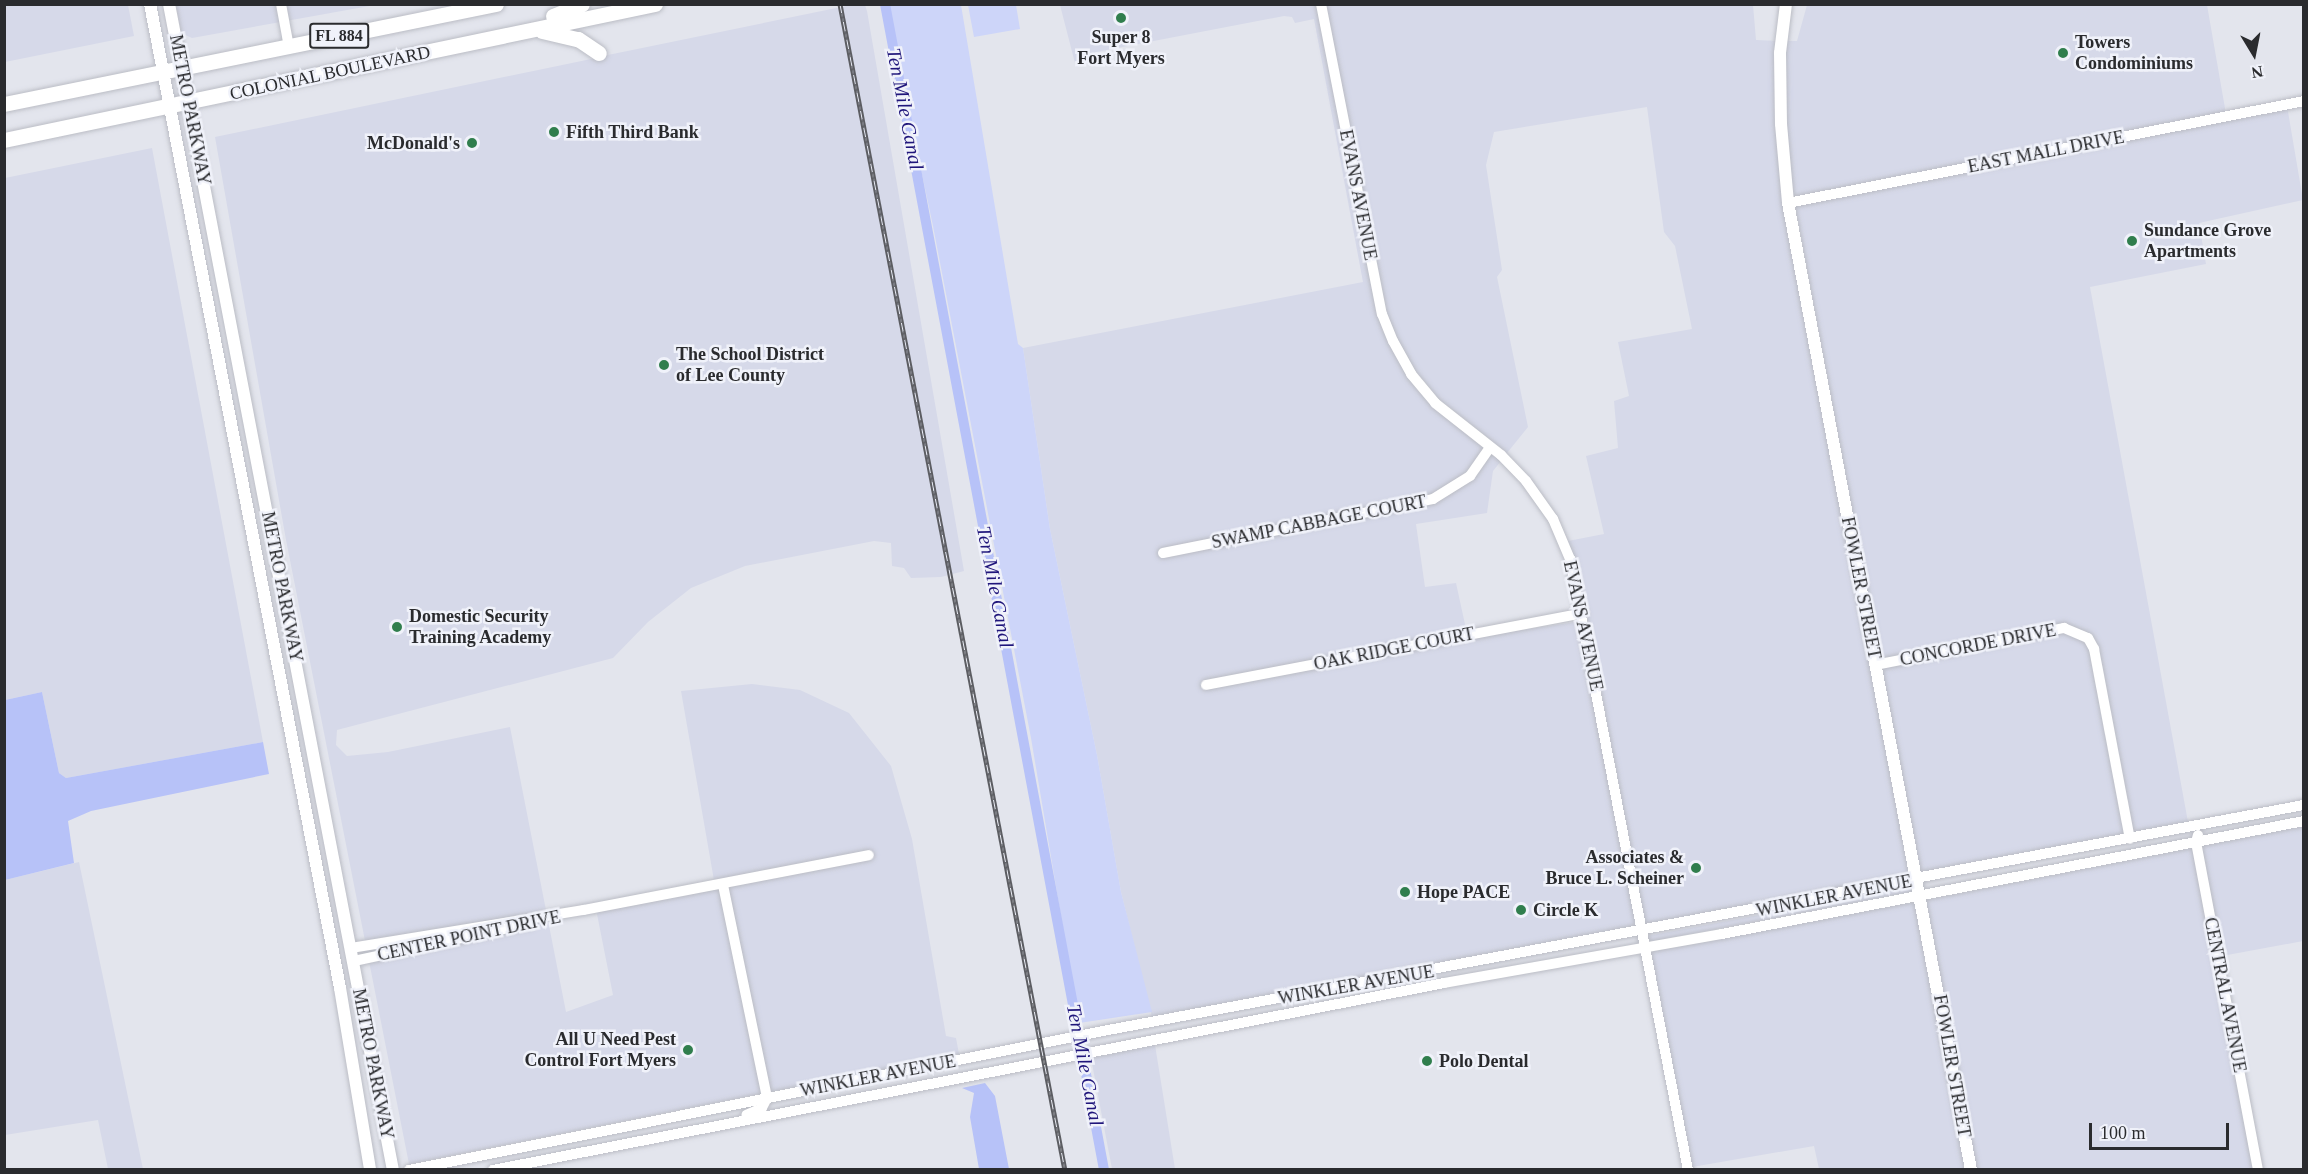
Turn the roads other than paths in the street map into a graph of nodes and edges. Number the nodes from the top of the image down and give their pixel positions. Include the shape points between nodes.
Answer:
1 (150, 4) edge
2 (169, 4) edge
3 (281, 4) edge
4 (496, 4) edge
5 (582, 4) edge
6 (655, 4) edge
7 (1321, 4) edge
8 (1786, 4) edge
9 (598, 11) edge
10 (537, 30) junction
11 (289, 47) junction
12 (599, 53) dead end
13 (415, 55) junction
14 (182, 68) junction
15 (163, 72) junction
16 (2304, 101) edge
17 (189, 103) junction
18 (4, 104) edge
19 (170, 107) junction
20 (4, 140) edge
21 (1788, 202) junction
22 (1490, 447) junction
23 (1163, 553) dead end
24 (1582, 613) junction
25 (1875, 665) junction
26 (1206, 685) dead end
27 (2304, 805) edge
28 (2304, 821) edge
29 (2208, 824) junction
30 (2130, 839) junction
31 (2196, 842) junction
32 (869, 855) dead end
33 (1917, 880) junction
34 (723, 885) junction
35 (1920, 896) junction
36 (1641, 932) junction
37 (1644, 948) junction
38 (353, 954) junction
39 (915, 1068) junction
40 (876, 1094) junction
41 (767, 1098) junction
42 (694, 1130) junction
43 (370, 1170) edge
44 (393, 1170) edge
45 (409, 1170) edge
46 (493, 1170) edge
47 (1688, 1170) edge
48 (1971, 1170) edge
49 (2258, 1170) edge

1 - 15 main road, METRO PARKWAY
2 - 14 main road, METRO PARKWAY
3 - 11 street
4 - 11 highway, COLONIAL BOULEVARD / FL 884
5 - 13 highway via 570,12 440,42
6 - 9 highway, COLONIAL BOULEVARD / FL 884
7 - 22 street, EVANS AVENUE via 1387,328 1418,384 1435,403
8 - 21 main road, FOWLER STREET via 1780,53 1780,113
9 - 10 highway, COLONIAL BOULEVARD / FL 884
10 - 12 highway via 578,39
10 - 13 highway, COLONIAL BOULEVARD / FL 884
11 - 14 highway, COLONIAL BOULEVARD / FL 884
13 - 17 highway, COLONIAL BOULEVARD / FL 884
14 - 15 highway, COLONIAL BOULEVARD / FL 884
14 - 17 main road, METRO PARKWAY
15 - 18 highway, COLONIAL BOULEVARD / FL 884
15 - 19 main road, METRO PARKWAY
16 - 21 street, EAST MALL DRIVE
17 - 19 highway, COLONIAL BOULEVARD / FL 884
17 - 38 main road, METRO PARKWAY
19 - 20 highway, COLONIAL BOULEVARD / FL 884
19 - 43 main road, METRO PARKWAY via 332,947
21 - 25 main road, FOWLER STREET
22 - 23 street, SWAMP CABBAGE COURT via 1470,476 1433,499
22 - 24 street, EVANS AVENUE via 1526,481 1552,519 1569,559
24 - 26 street, OAK RIDGE COURT
24 - 36 street, EVANS AVENUE
25 - 30 street, CONCORDE DRIVE via 2064,628 2088,638 2094,649
25 - 33 main road, FOWLER STREET
27 - 29 street, WINKLER AVENUE
28 - 31 street, WINKLER AVENUE
29 - 30 street, WINKLER AVENUE
29 - 31 street
30 - 33 street, WINKLER AVENUE
31 - 35 street, WINKLER AVENUE
31 - 49 street, CENTRAL AVENUE
32 - 34 street, CENTER POINT DRIVE
33 - 35 main road, FOWLER STREET
33 - 36 street, WINKLER AVENUE
34 - 38 street, CENTER POINT DRIVE via 584,910 446,944
34 - 41 street
35 - 37 street, WINKLER AVENUE
35 - 48 main road, FOWLER STREET
36 - 37 street, EVANS AVENUE
36 - 39 street, WINKLER AVENUE
37 - 40 street, WINKLER AVENUE
37 - 47 street, EVANS AVENUE
38 - 44 main road, METRO PARKWAY
39 - 40 street via 884,1082
39 - 41 street, WINKLER AVENUE
40 - 42 street, WINKLER AVENUE
41 - 42 street via 753,1113
41 - 45 street, WINKLER AVENUE
42 - 46 street, WINKLER AVENUE

